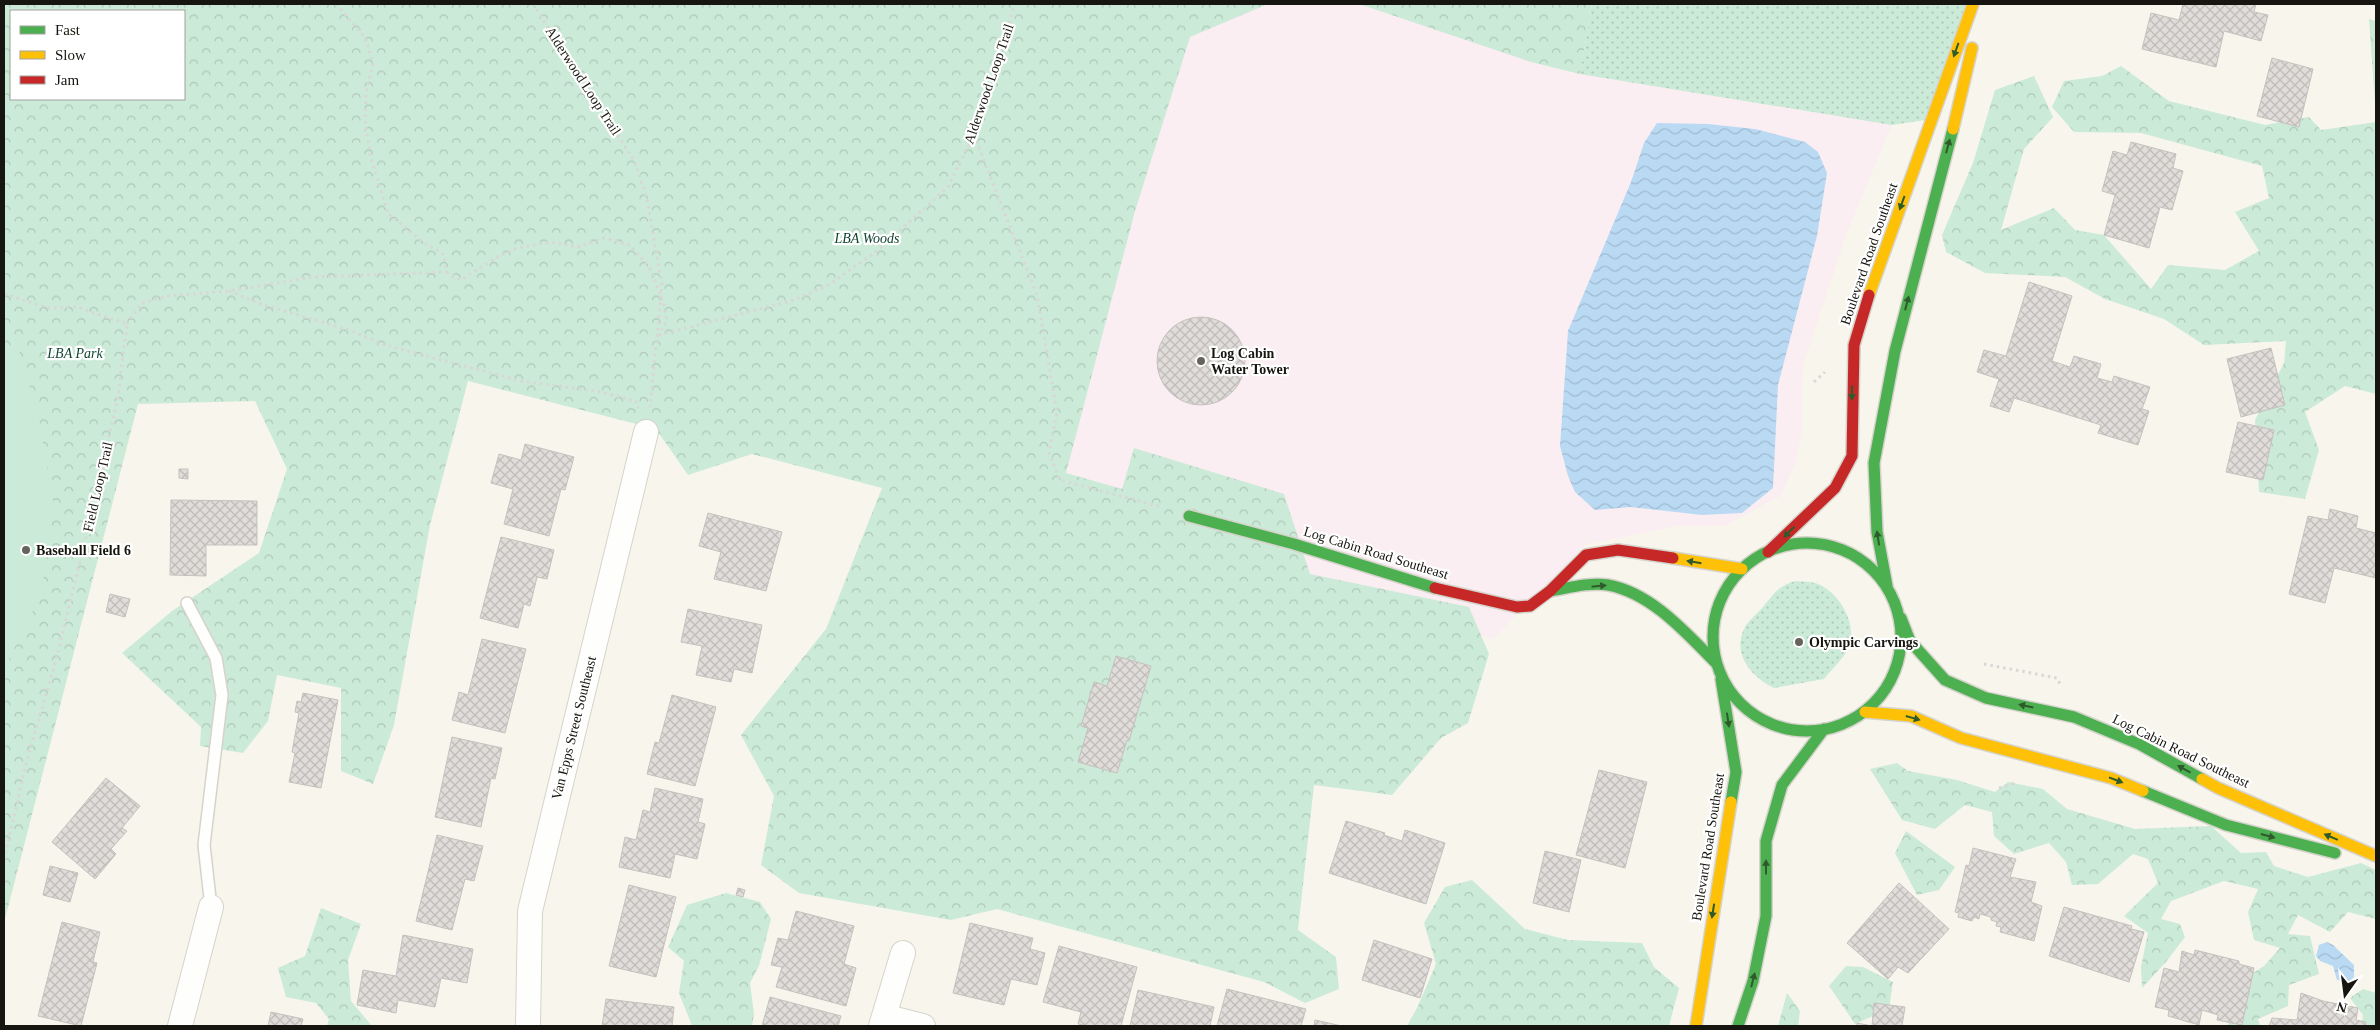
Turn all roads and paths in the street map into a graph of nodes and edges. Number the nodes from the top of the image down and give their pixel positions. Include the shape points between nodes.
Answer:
1 (336, 4) edge
2 (533, 4) edge
3 (1015, 4) edge
4 (1973, 4) edge
5 (1979, 4) edge
6 (974, 135) junction
7 (447, 272) junction
8 (229, 290) junction
9 (4, 294) edge
10 (661, 297) junction
11 (127, 324) junction
12 (658, 335) junction
13 (646, 432) junction
14 (1189, 516) joint
15 (1768, 552) junction
16 (1742, 569) junction
17 (1887, 586) junction
18 (1550, 591) junction
19 (1894, 600) junction
20 (187, 604) dead end
21 (1719, 668) junction
22 (1865, 712) junction
23 (1824, 729) junction
24 (2376, 856) edge
25 (4, 860) edge
26 (2376, 864) edge
27 (211, 907) joint
28 (903, 953) dead end
29 (883, 1021) edge
30 (180, 1026) edge
31 (528, 1026) edge
32 (923, 1026) edge
33 (1696, 1026) edge
34 (1738, 1026) edge

1 - 7 path via 365,37 373,63 366,93 365,122 371,158 388,214 444,254
2 - 10 path, Alderwood Loop Trail via 635,162 647,199 662,285
3 - 6 path, Alderwood Loop Trail
4 -> 15 street, Boulevard Road Southeast via 1854,344 1852,456 1835,488
17 -> 5 street via 1877,532 1874,462 1895,351 1968,73
6 - 12 path, Alderwood Loop Trail via 948,187 877,251 830,284 794,300
6 - 14 path via 1037,295 1057,412 1050,453 1060,480
7 - 8 path via 313,277
7 - 10 path via 461,280 517,248 550,242 578,247 604,238 630,245 651,270
8 - 11 path via 167,296 142,303
8 - 13 path via 264,305 349,330 385,345 521,381 596,391 636,401
9 - 11 path via 48,308 78,307
10 - 12 path, Alderwood Loop Trail
10 - 12 path via 667,321
11 - 25 path, Field Loop Trail via 118,397 92,512
12 - 13 path, Alderwood Loop Trail
13 - 31 street, Van Epps Street Southeast via 530,911
14 - 18 street, Log Cabin Road Southeast via 1473,598 1518,607 1530,606
15 - 16 street, Boulevard Road Southeast
15 - 17 street via 1793,544 1820,544 1846,552 1869,566
16 -> 18 street, Log Cabin Road Southeast via 1618,550 1586,555
16 - 21 street, Boulevard Road Southeast via 1728,586 1718,607 1714,651
17 - 19 street
18 -> 21 street via 1608,585 1640,597 1670,618
19 - 22 street via 1902,631 1899,662 1886,690
24 -> 19 street, Log Cabin Road Southeast via 2218,788 2139,744 2074,716 1986,698 1945,680 1910,641
20 - 27 lane via 216,658 222,695 204,845
21 - 23 street via 1735,697 1756,716 1783,728
21 -> 33 street, Boulevard Road Southeast via 1736,772
22 - 23 street via 1840,726
22 -> 26 street via 1911,716 1961,738 2111,778 2226,825
34 -> 23 street via 1753,981 1766,916 1766,841 1782,785
27 - 30 street
28 - 29 street
29 - 32 street

